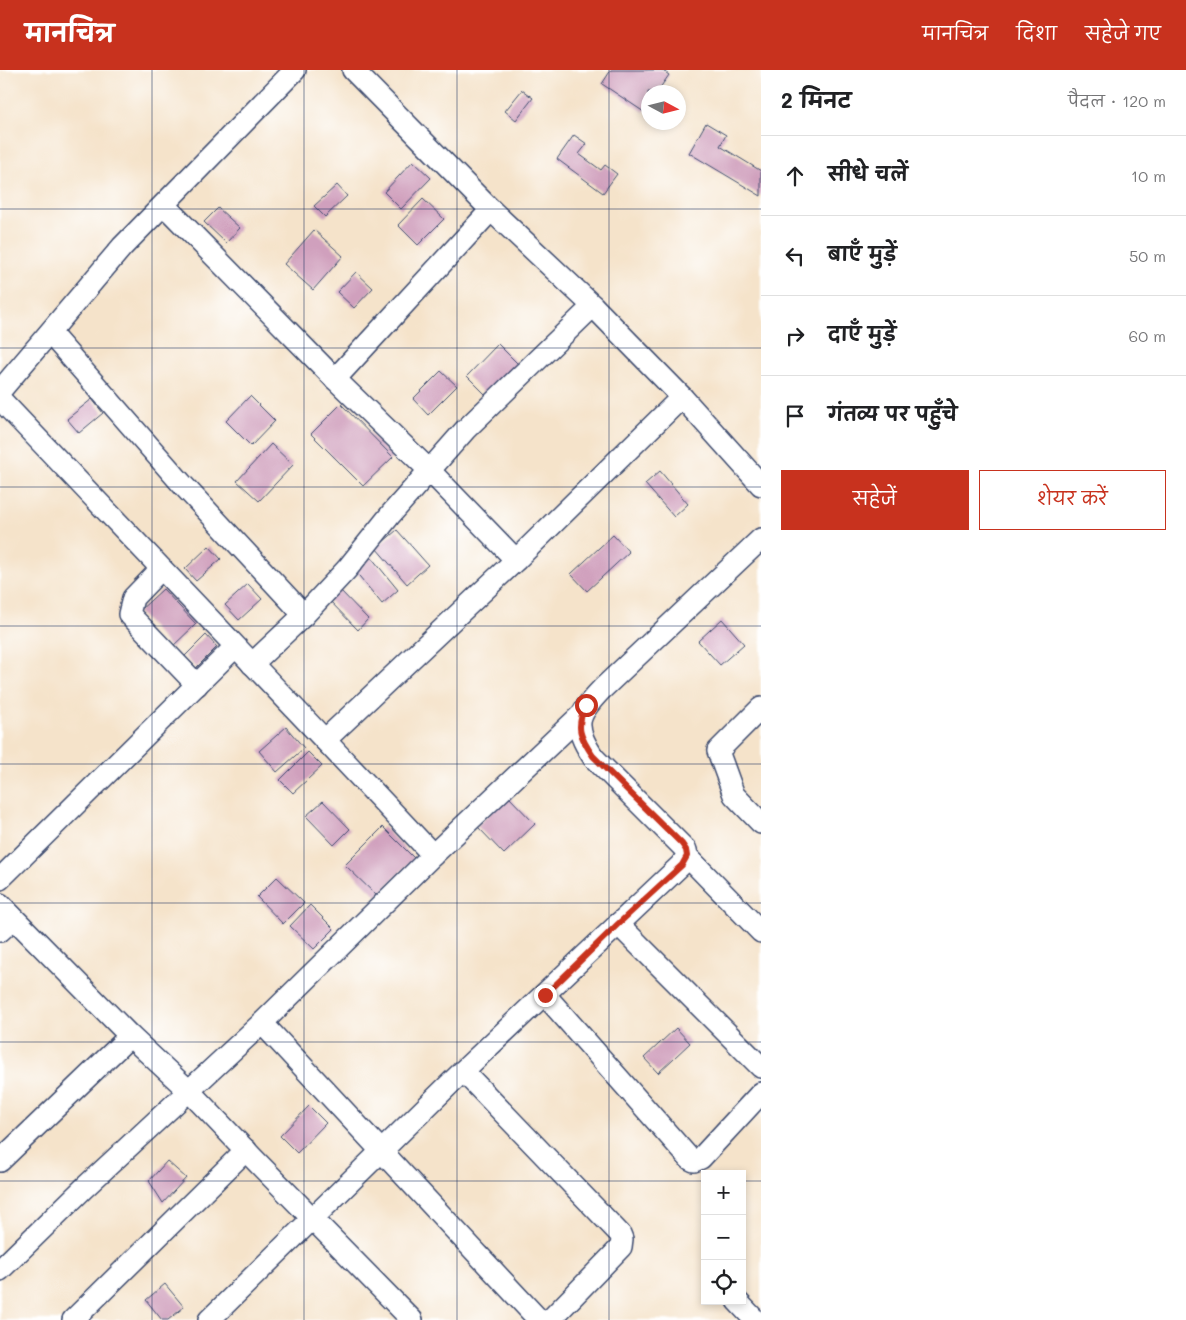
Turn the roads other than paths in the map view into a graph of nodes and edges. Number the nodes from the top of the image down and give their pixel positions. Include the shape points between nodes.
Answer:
1 (296, 70) edge
2 (354, 70) edge
3 (164, 205) junction
4 (492, 210) junction
5 (593, 306) junction
6 (50, 333) junction
7 (336, 379) junction
8 (0, 391) edge
9 (682, 397) junction
10 (0, 399) edge
11 (429, 470) junction
12 (761, 485) edge
13 (761, 539) edge
14 (516, 560) junction
15 (160, 569) junction
16 (304, 615) junction
17 (235, 647) junction
18 (252, 664) junction
19 (197, 685) junction
20 (760, 711) edge
21 (580, 716) junction
22 (325, 740) junction
23 (761, 823) edge
24 (433, 855) junction
25 (687, 856) junction
26 (0, 879) edge
27 (4, 918) edge
28 (618, 924) junction
29 (761, 932) edge
30 (545, 995) junction
31 (262, 1024) junction
32 (130, 1036) junction
33 (761, 1067) edge
34 (463, 1071) junction
35 (190, 1092) junction
36 (761, 1093) edge
37 (246, 1150) junction
38 (382, 1152) junction
39 (0, 1161) edge
40 (313, 1219) junction
41 (0, 1270) edge
42 (740, 1305) edge
43 (73, 1320) edge
44 (210, 1320) edge
45 (412, 1320) edge
46 (538, 1320) edge
47 (550, 1320) edge
48 (755, 1320) edge

1 - 3 street
2 - 4 street
3 - 6 street via 122,247
3 - 7 street
4 - 5 street
4 - 7 street
5 - 9 street
5 - 11 street via 465,430
6 - 8 street
6 - 16 street via 182,484
7 - 11 street
9 - 12 street
9 - 14 street
10 - 15 street
11 - 14 street
11 - 16 street via 347,569
13 - 21 street via 602,689
14 - 22 street
15 - 17 street
15 - 19 street via 133,598 129,614
16 - 18 street
17 - 18 street
17 - 19 street
18 - 22 street
19 - 26 street
20 - 23 street via 718,751 734,795
21 - 24 street
21 - 25 street via 583,742 593,756 682,844
22 - 24 street
24 - 31 street
25 - 28 street via 682,865
25 - 29 street
27 - 32 street
28 - 30 street
28 - 33 street
30 - 34 street
30 - 36 street via 694,1161 701,1158
31 - 35 street
31 - 38 street
32 - 35 street
32 - 39 street
34 - 38 street
34 - 47 street via 622,1239 621,1247
35 - 37 street
35 - 41 street
37 - 40 street
37 - 43 street
38 - 40 street
38 - 46 street
40 - 44 street
40 - 45 street
42 - 48 street

